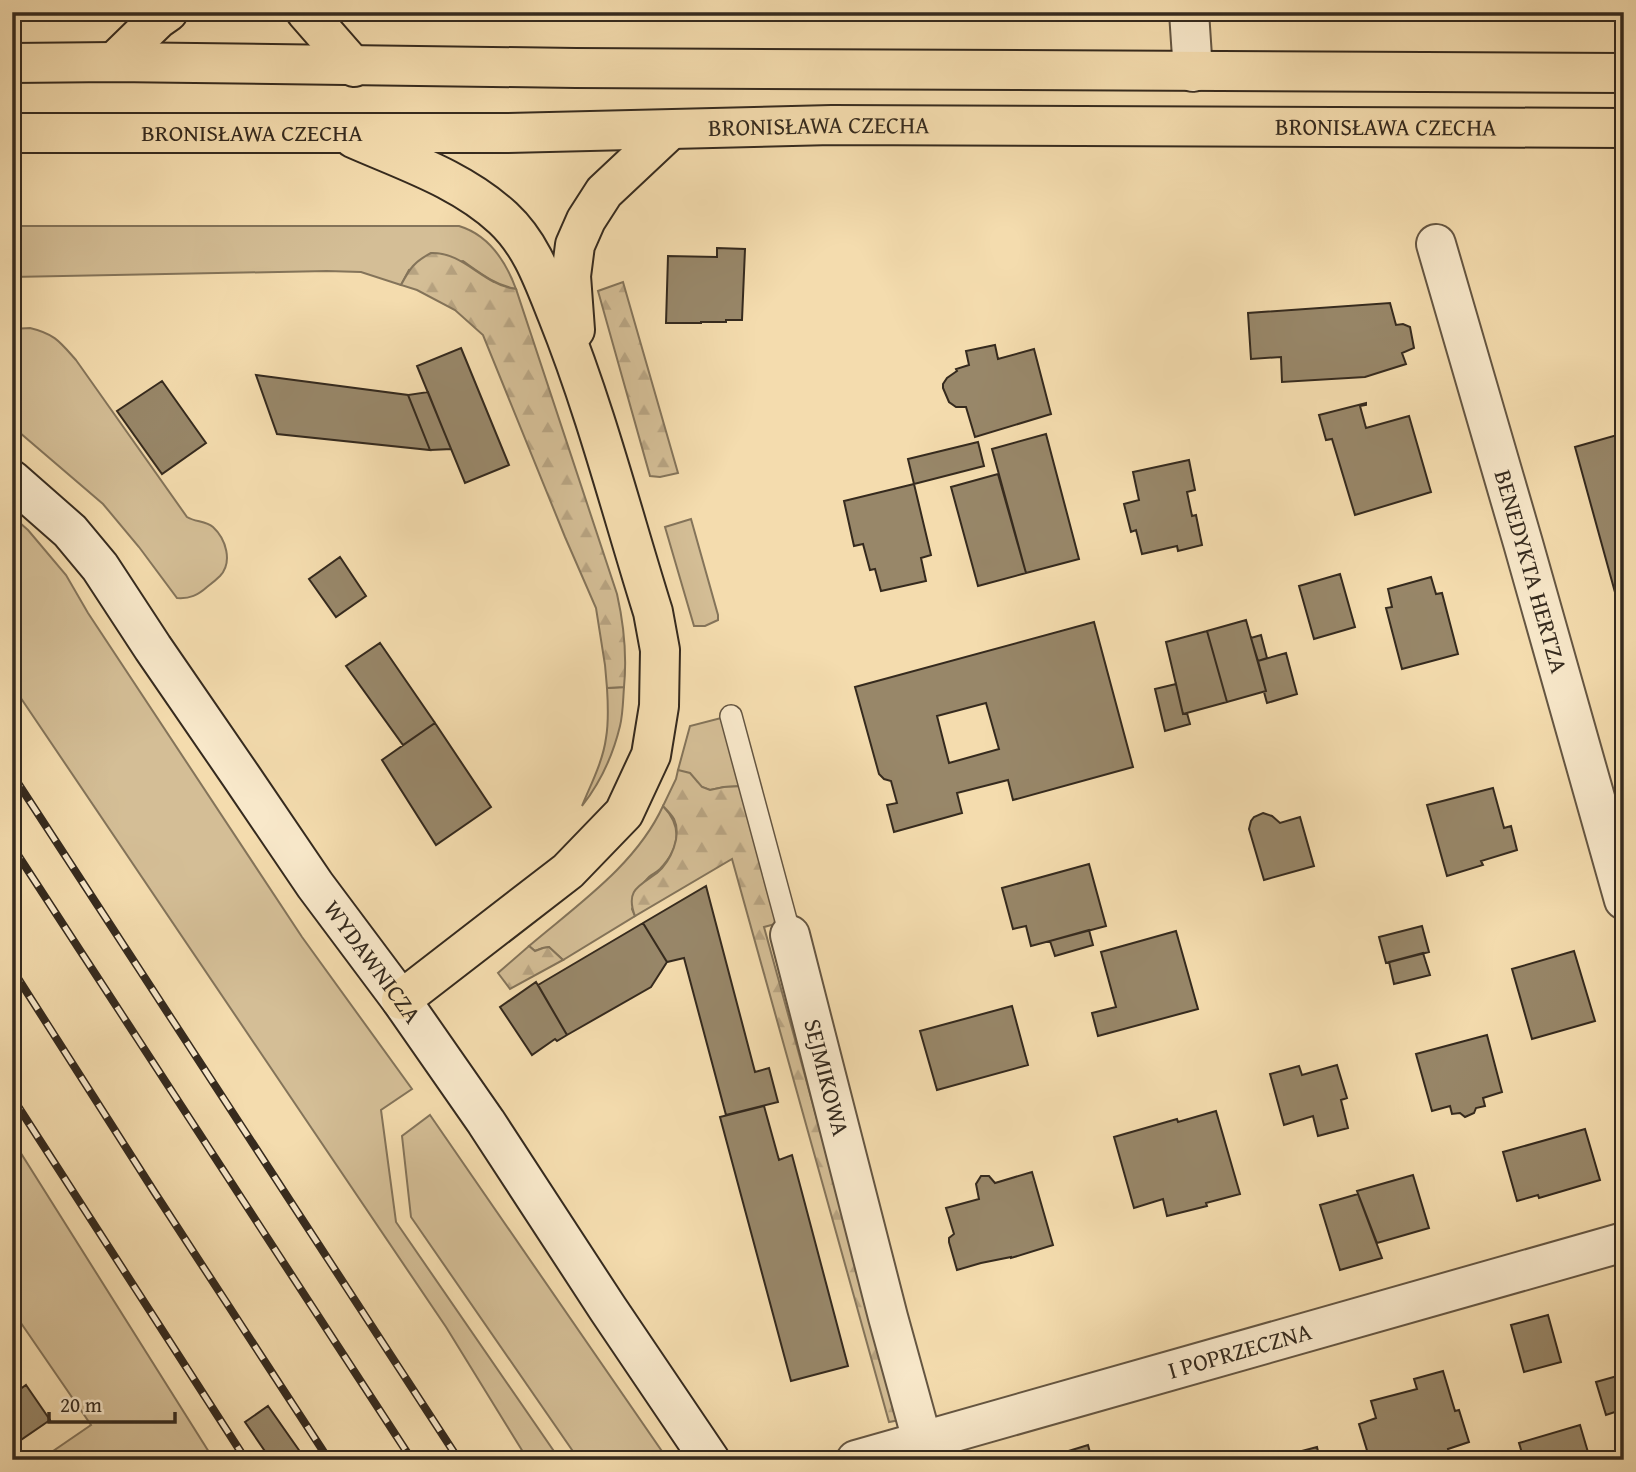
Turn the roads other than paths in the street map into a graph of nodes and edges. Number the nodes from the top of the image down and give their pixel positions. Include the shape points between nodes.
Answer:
1 (168, 12) edge
2 (306, 12) edge
3 (1189, 12) edge
4 (114, 62) junction
5 (12, 63) edge
6 (354, 66) junction
7 (1192, 72) junction
8 (1624, 73) edge
9 (1624, 128) edge
10 (670, 130) junction
11 (339, 132) junction
12 (12, 133) edge
13 (1436, 244) dead end
14 (577, 364) junction
15 (12, 480) edge
16 (731, 716) dead end
17 (1624, 900) edge
18 (790, 935) joint
19 (401, 1000) junction
20 (1624, 1242) edge
21 (922, 1440) junction
22 (710, 1460) edge
23 (856, 1460) edge

1 - 4 main road
2 - 6 main road
3 - 7 street
4 - 5 main road
4 - 6 main road
6 - 7 main road
7 - 8 main road
9 - 10 main road, BRONISŁAWA CZECHA via 832,125
10 - 11 main road, BRONISŁAWA CZECHA
10 - 14 main road via 604,192 575,245 571,276
11 - 12 main road, BRONISŁAWA CZECHA
11 - 14 main road via 457,184 504,219 536,263
13 - 17 street, BENEDYKTA HERTZA
14 - 19 main road via 658,637 659,706 651,755 624,813 568,871
15 - 19 street, WYDAWNICZA via 70,531 100,567 315,885
16 - 18 lane, SEJMIKOWA
18 - 21 street, SEJMIKOWA
19 - 22 street, WYDAWNICZA
20 - 21 street, I POPRZECZNA
21 - 23 street, I POPRZECZNA

